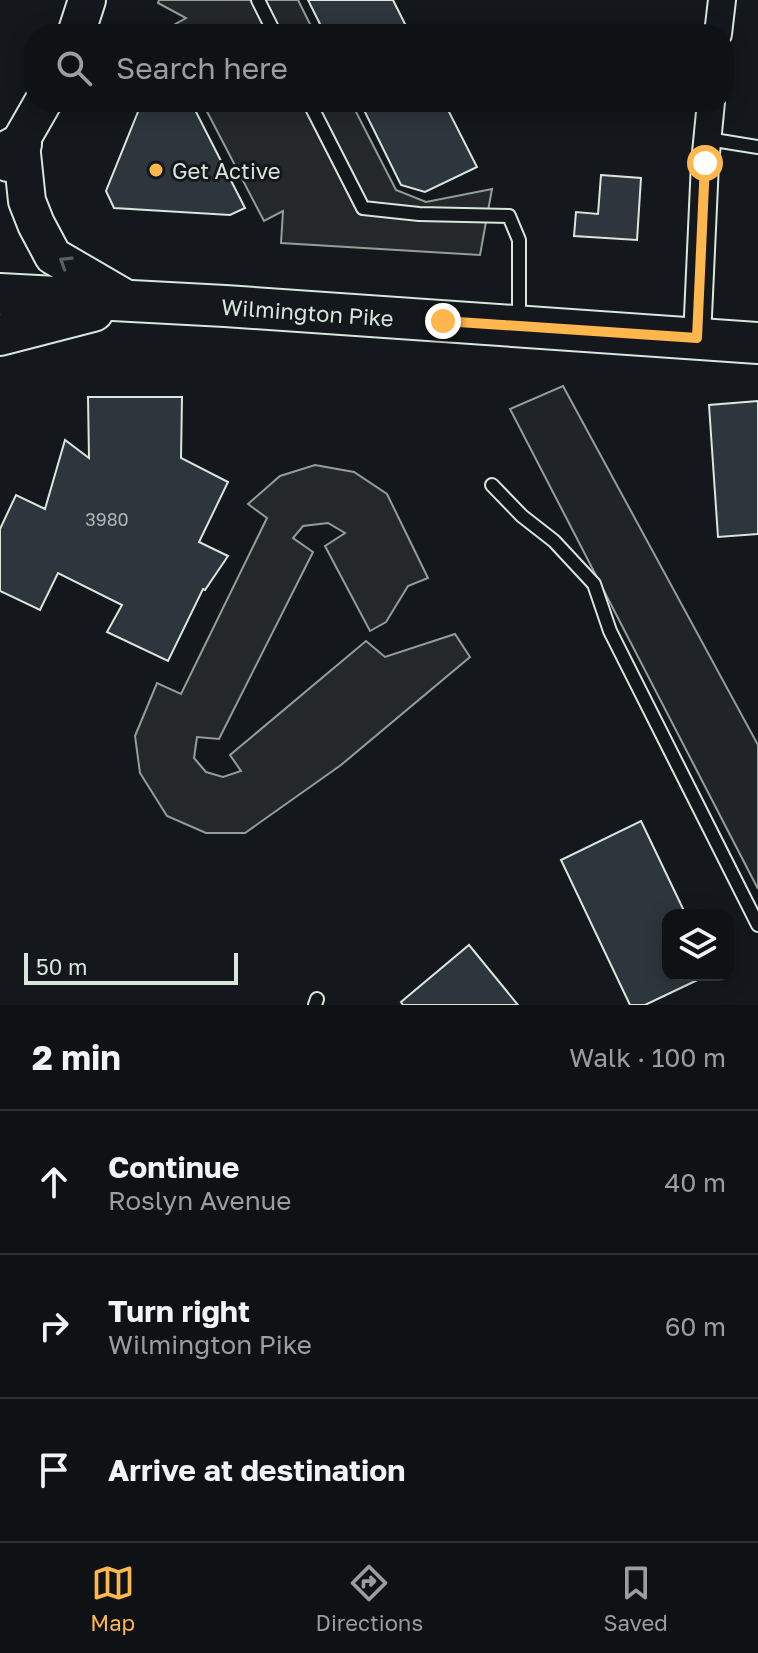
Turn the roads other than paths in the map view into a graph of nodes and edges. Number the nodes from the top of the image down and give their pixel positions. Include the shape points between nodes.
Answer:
1 (87, 0) edge
2 (258, 0) edge
3 (722, 0) edge
4 (79, 24) edge
5 (270, 24) edge
6 (719, 24) edge
7 (37, 112) edge
8 (314, 112) edge
9 (710, 112) edge
10 (708, 139) junction
11 (758, 147) edge
12 (7, 158) edge
13 (0, 294) edge
14 (132, 302) junction
15 (519, 326) junction
16 (0, 335) edge
17 (697, 338) junction
18 (758, 343) edge
19 (492, 485) dead end
20 (758, 925) edge

1 - 4 main road
2 - 5 lane
3 - 6 street
7 - 12 main road
8 - 15 lane via 363,208 509,216 519,240
9 - 10 street
10 - 11 lane
10 - 17 street
14 -> 12 main road via 53,256
13 - 14 main road, Wilmington Pike
14 - 15 main road, Wilmington Pike
14 - 16 main road
15 - 17 main road, Wilmington Pike
17 - 18 main road, Wilmington Pike
19 - 20 lane via 594,584 610,631

